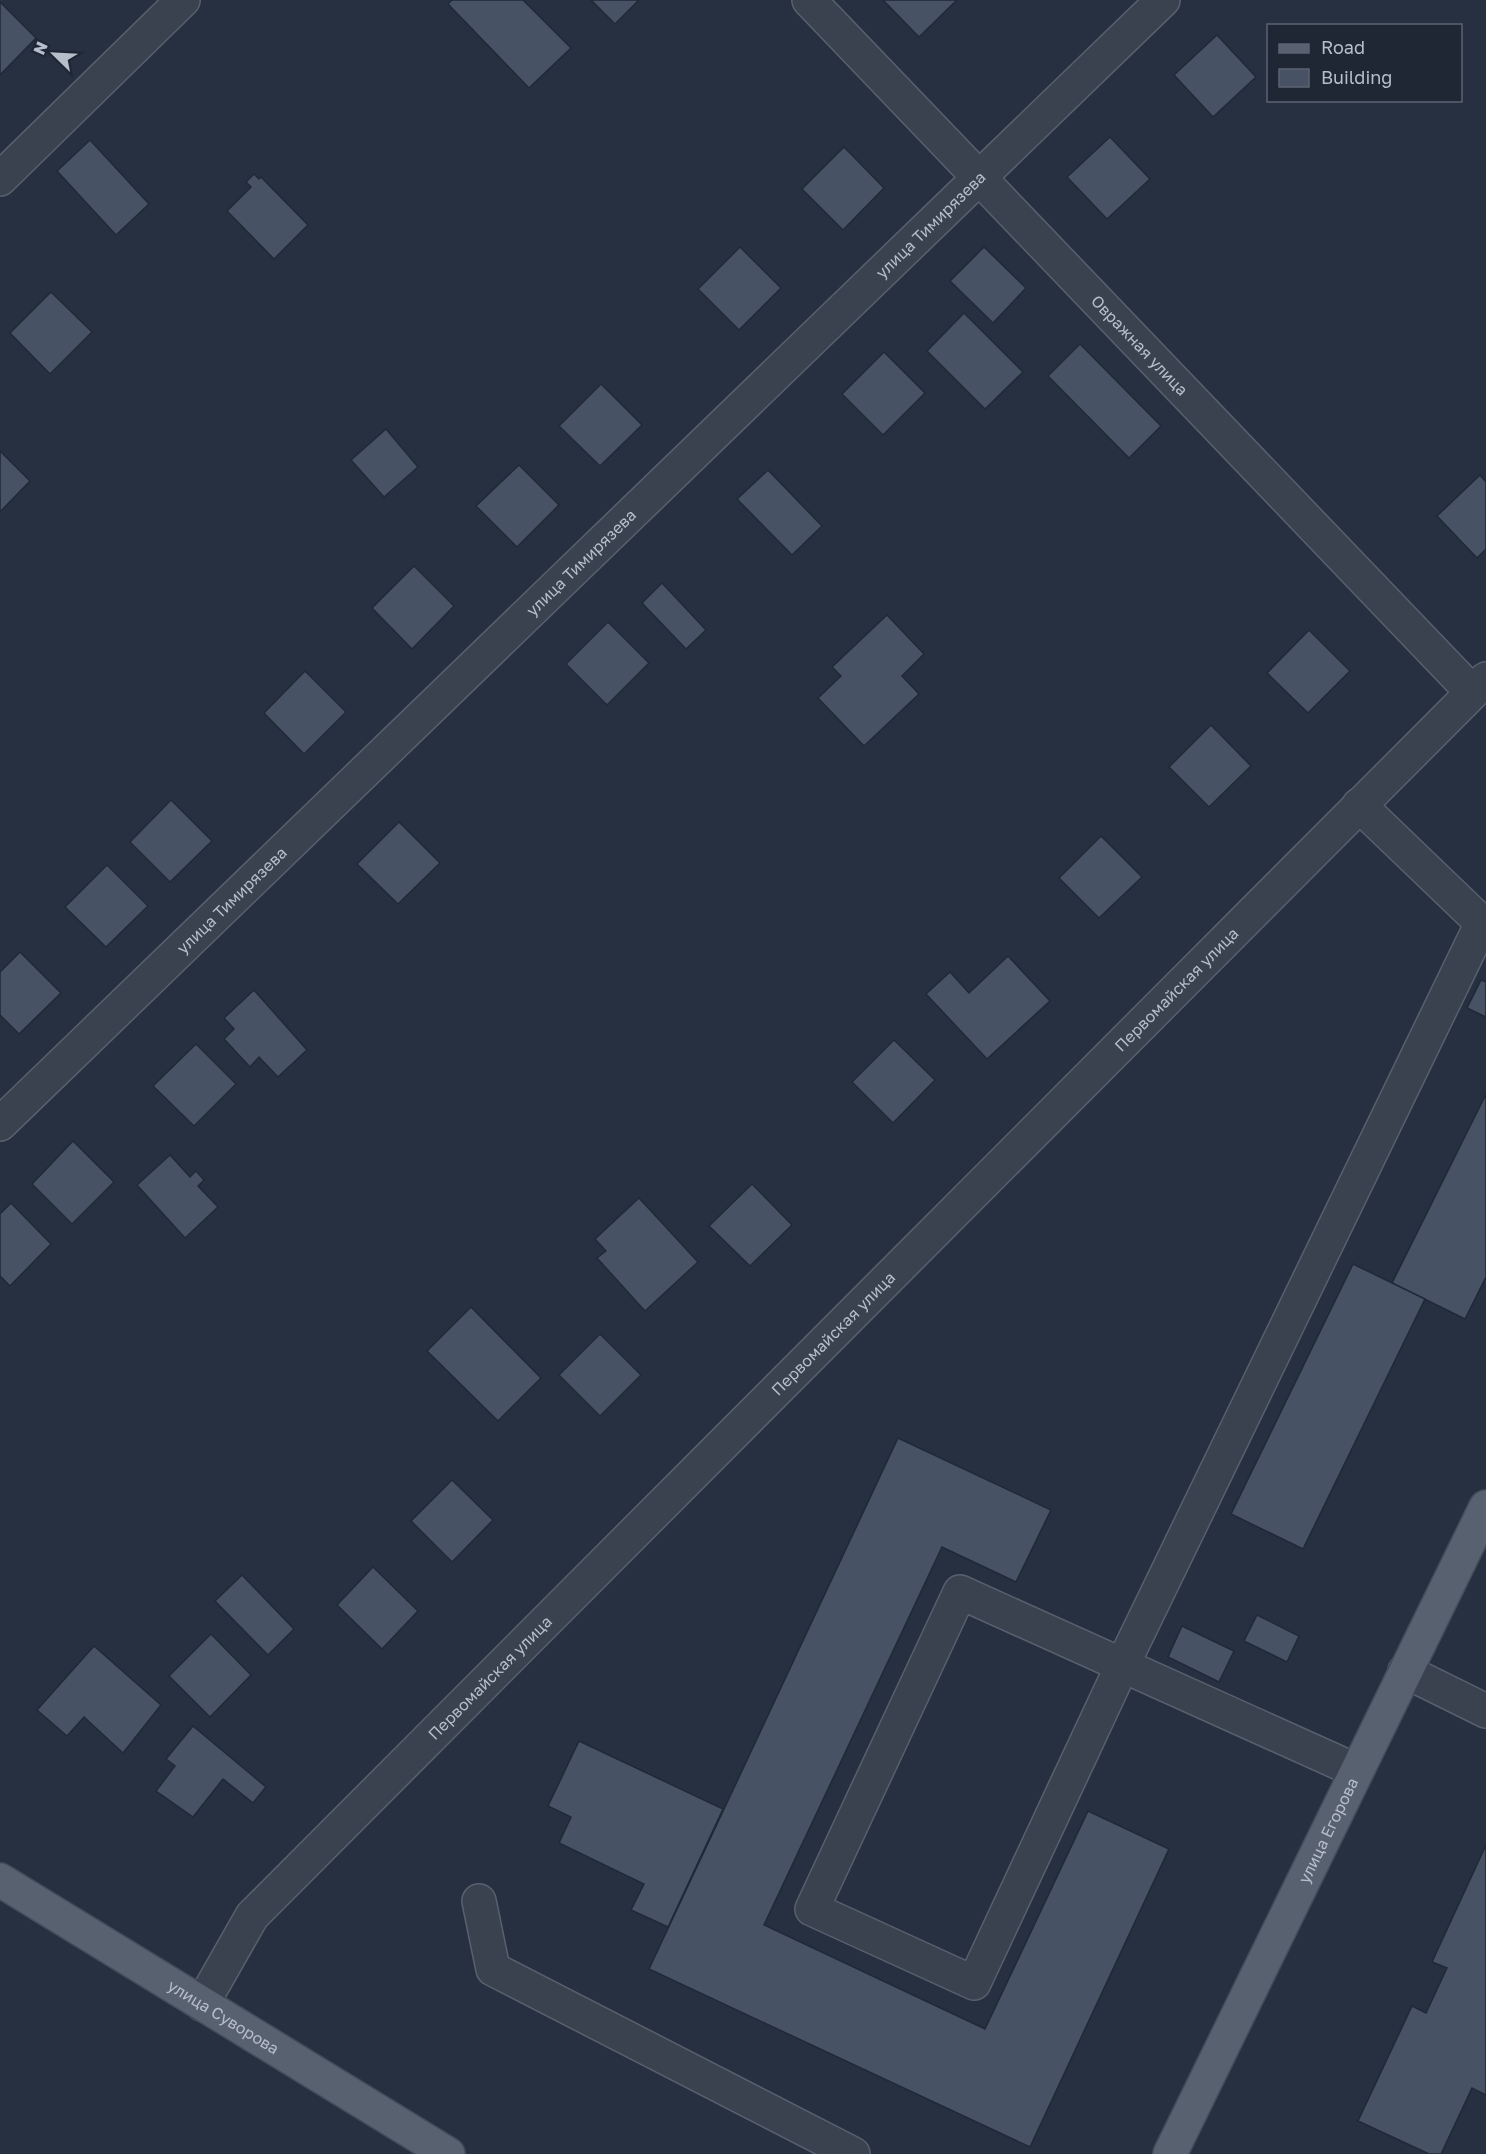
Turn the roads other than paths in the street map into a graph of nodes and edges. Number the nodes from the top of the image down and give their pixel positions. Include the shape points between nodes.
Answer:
1 (183, 0) edge
2 (808, 0) edge
3 (1163, 0) edge
4 (979, 177) junction
5 (0, 179) edge
6 (1479, 685) edge
7 (1359, 805) junction
8 (0, 1125) edge
9 (1486, 1507) edge
10 (1122, 1666) junction
11 (1405, 1671) junction
12 (1486, 1710) edge
13 (1357, 1771) junction
14 (0, 1880) edge
15 (479, 1901) dead end
16 (201, 2004) junction
17 (448, 2154) edge
18 (853, 2154) edge
19 (1170, 2154) edge

1 - 5 street
2 - 4 street, Овражная улица
3 - 4 street, улица Тимирязева
4 - 6 street, Овражная улица
4 - 8 street, улица Тимирязева
6 - 7 street, Первомайская улица
7 - 10 street via 1482,923
7 - 16 street, Первомайская улица via 252,1917
9 - 11 main road, улица Егорова
10 - 10 street via 960,1592 812,1909 974,1983
10 - 13 street
11 - 12 street
11 - 13 main road, улица Егорова
13 - 19 main road, улица Егорова
14 - 16 main road, улица Суворова
15 - 18 street via 493,1969
16 - 17 main road, улица Суворова

